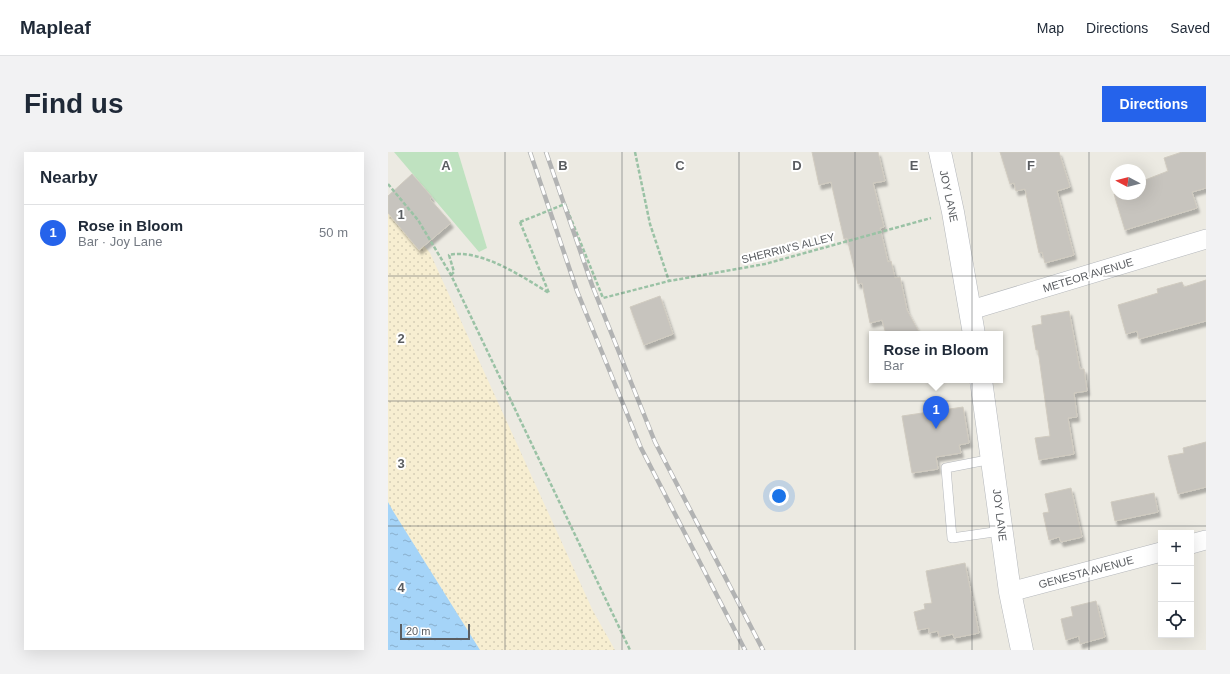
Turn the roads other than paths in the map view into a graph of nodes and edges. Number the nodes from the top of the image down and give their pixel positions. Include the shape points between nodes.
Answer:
1 (940, 152) edge
2 (1206, 239) edge
3 (971, 310) junction
4 (974, 331) edge
5 (981, 383) edge
6 (993, 459) junction
7 (1001, 531) junction
8 (1206, 540) edge
9 (1194, 543) edge
10 (1158, 553) edge
11 (1010, 592) junction
12 (1022, 650) edge

1 - 3 street, JOY LANE
2 - 3 street, METEOR AVENUE
3 - 4 street, JOY LANE
5 - 6 street, JOY LANE
6 - 7 street, JOY LANE
6 - 7 lane via 946,468 952,538
7 - 11 street, JOY LANE
8 - 9 street
10 - 11 street, GENESTA AVENUE
11 - 12 street, JOY LANE

